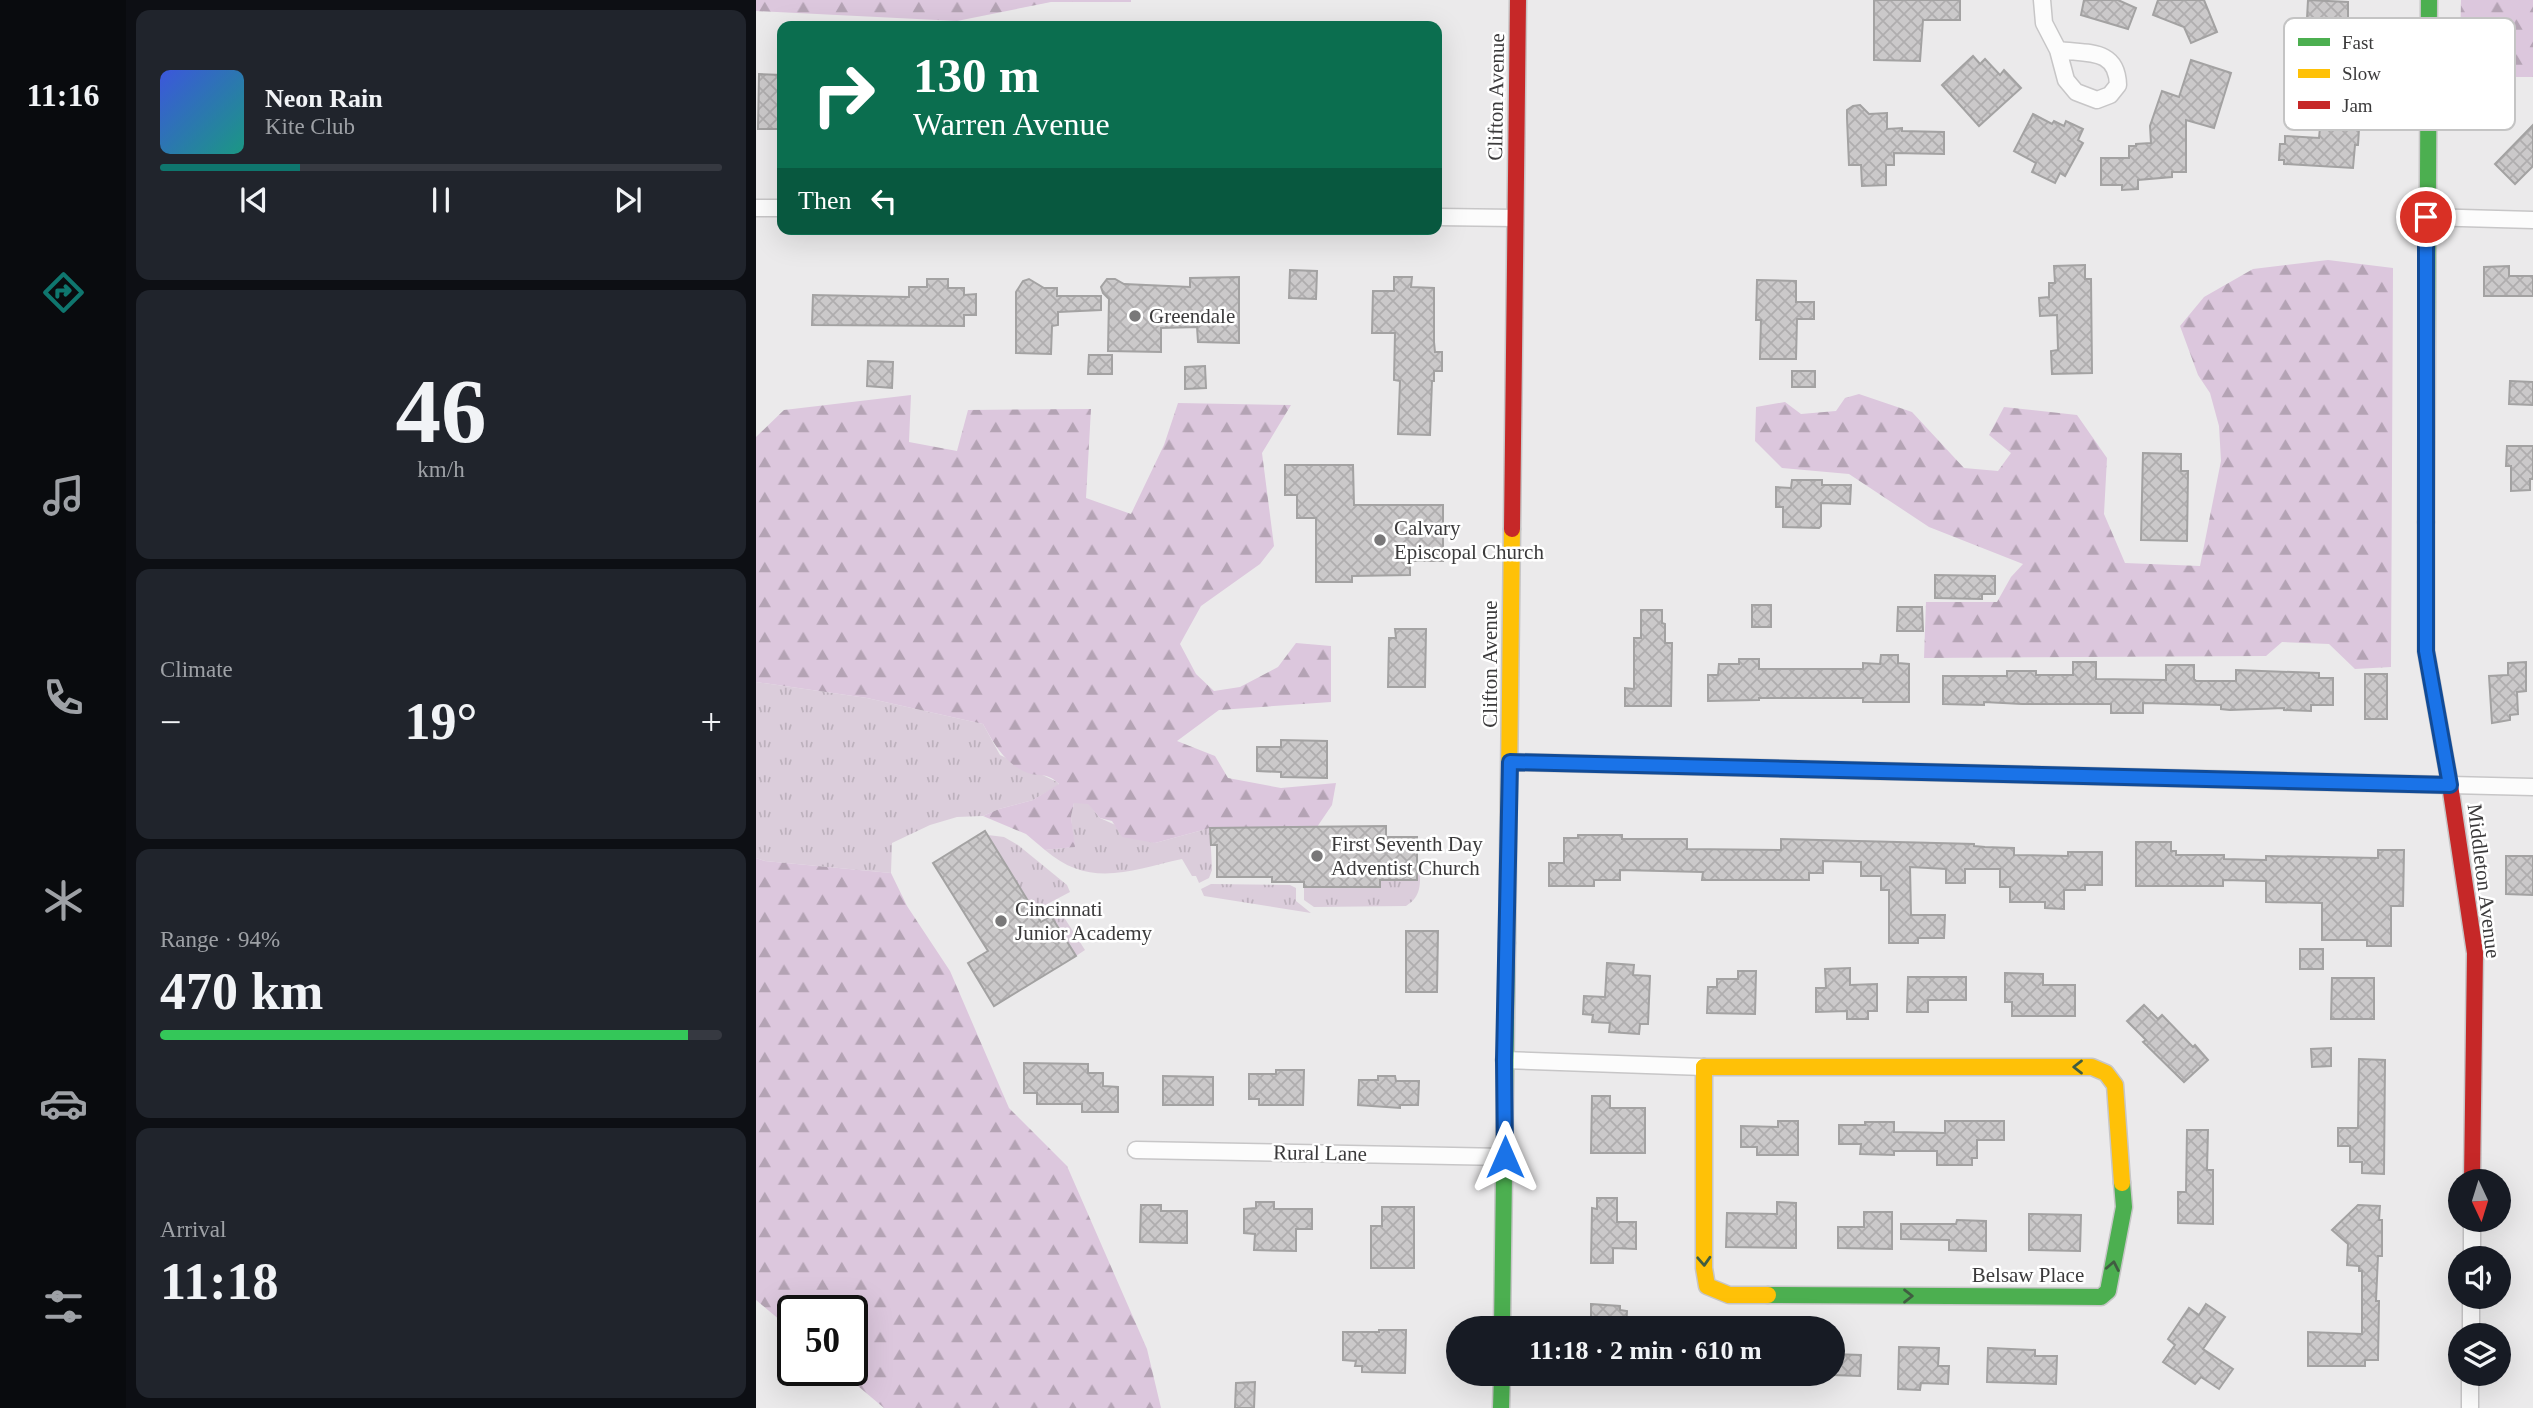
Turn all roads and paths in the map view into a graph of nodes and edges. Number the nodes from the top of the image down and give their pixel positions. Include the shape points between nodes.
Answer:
1 (1518, 0) edge
2 (2042, 0) edge
3 (2429, 0) edge
4 (2429, 18) edge
5 (2058, 50) dead end
6 (2427, 130) edge
7 (756, 208) edge
8 (777, 208) edge
9 (1442, 216) edge
10 (2426, 217) junction
11 (1515, 218) junction
12 (2533, 219) edge
13 (1510, 762) junction
14 (2450, 785) junction
15 (2533, 787) edge
16 (1504, 1060) junction
17 (1704, 1067) junction
18 (1136, 1150) dead end
19 (1505, 1157) junction
20 (2472, 1169) edge
21 (1502, 1316) edge
22 (1502, 1386) edge
23 (2470, 1386) edge
24 (1501, 1408) edge
25 (2470, 1408) edge

1 - 11 street, Clifton Avenue
2 - 5 street via 2044,23
3 - 4 street, Middleton Avenue
6 - 10 street, Middleton Avenue
7 - 8 street
9 - 11 street
10 - 12 street
10 - 14 street, Middleton Avenue via 2426,651
11 - 13 street, Clifton Avenue
13 - 14 street
13 - 16 street, Clifton Avenue
14 - 15 street
14 - 20 street, Middleton Avenue via 2475,953
16 - 17 street, Belsaw Place
16 - 19 street, Clifton Avenue
17 -> 17 street, Belsaw Place via 1704,1268 1707,1286 1716,1292 2101,1297 2108,1291 2124,1208 2115,1085 2105,1071 2092,1067
18 - 19 street, Rural Lane
19 - 21 street, Clifton Avenue
22 - 24 street
23 - 25 street

